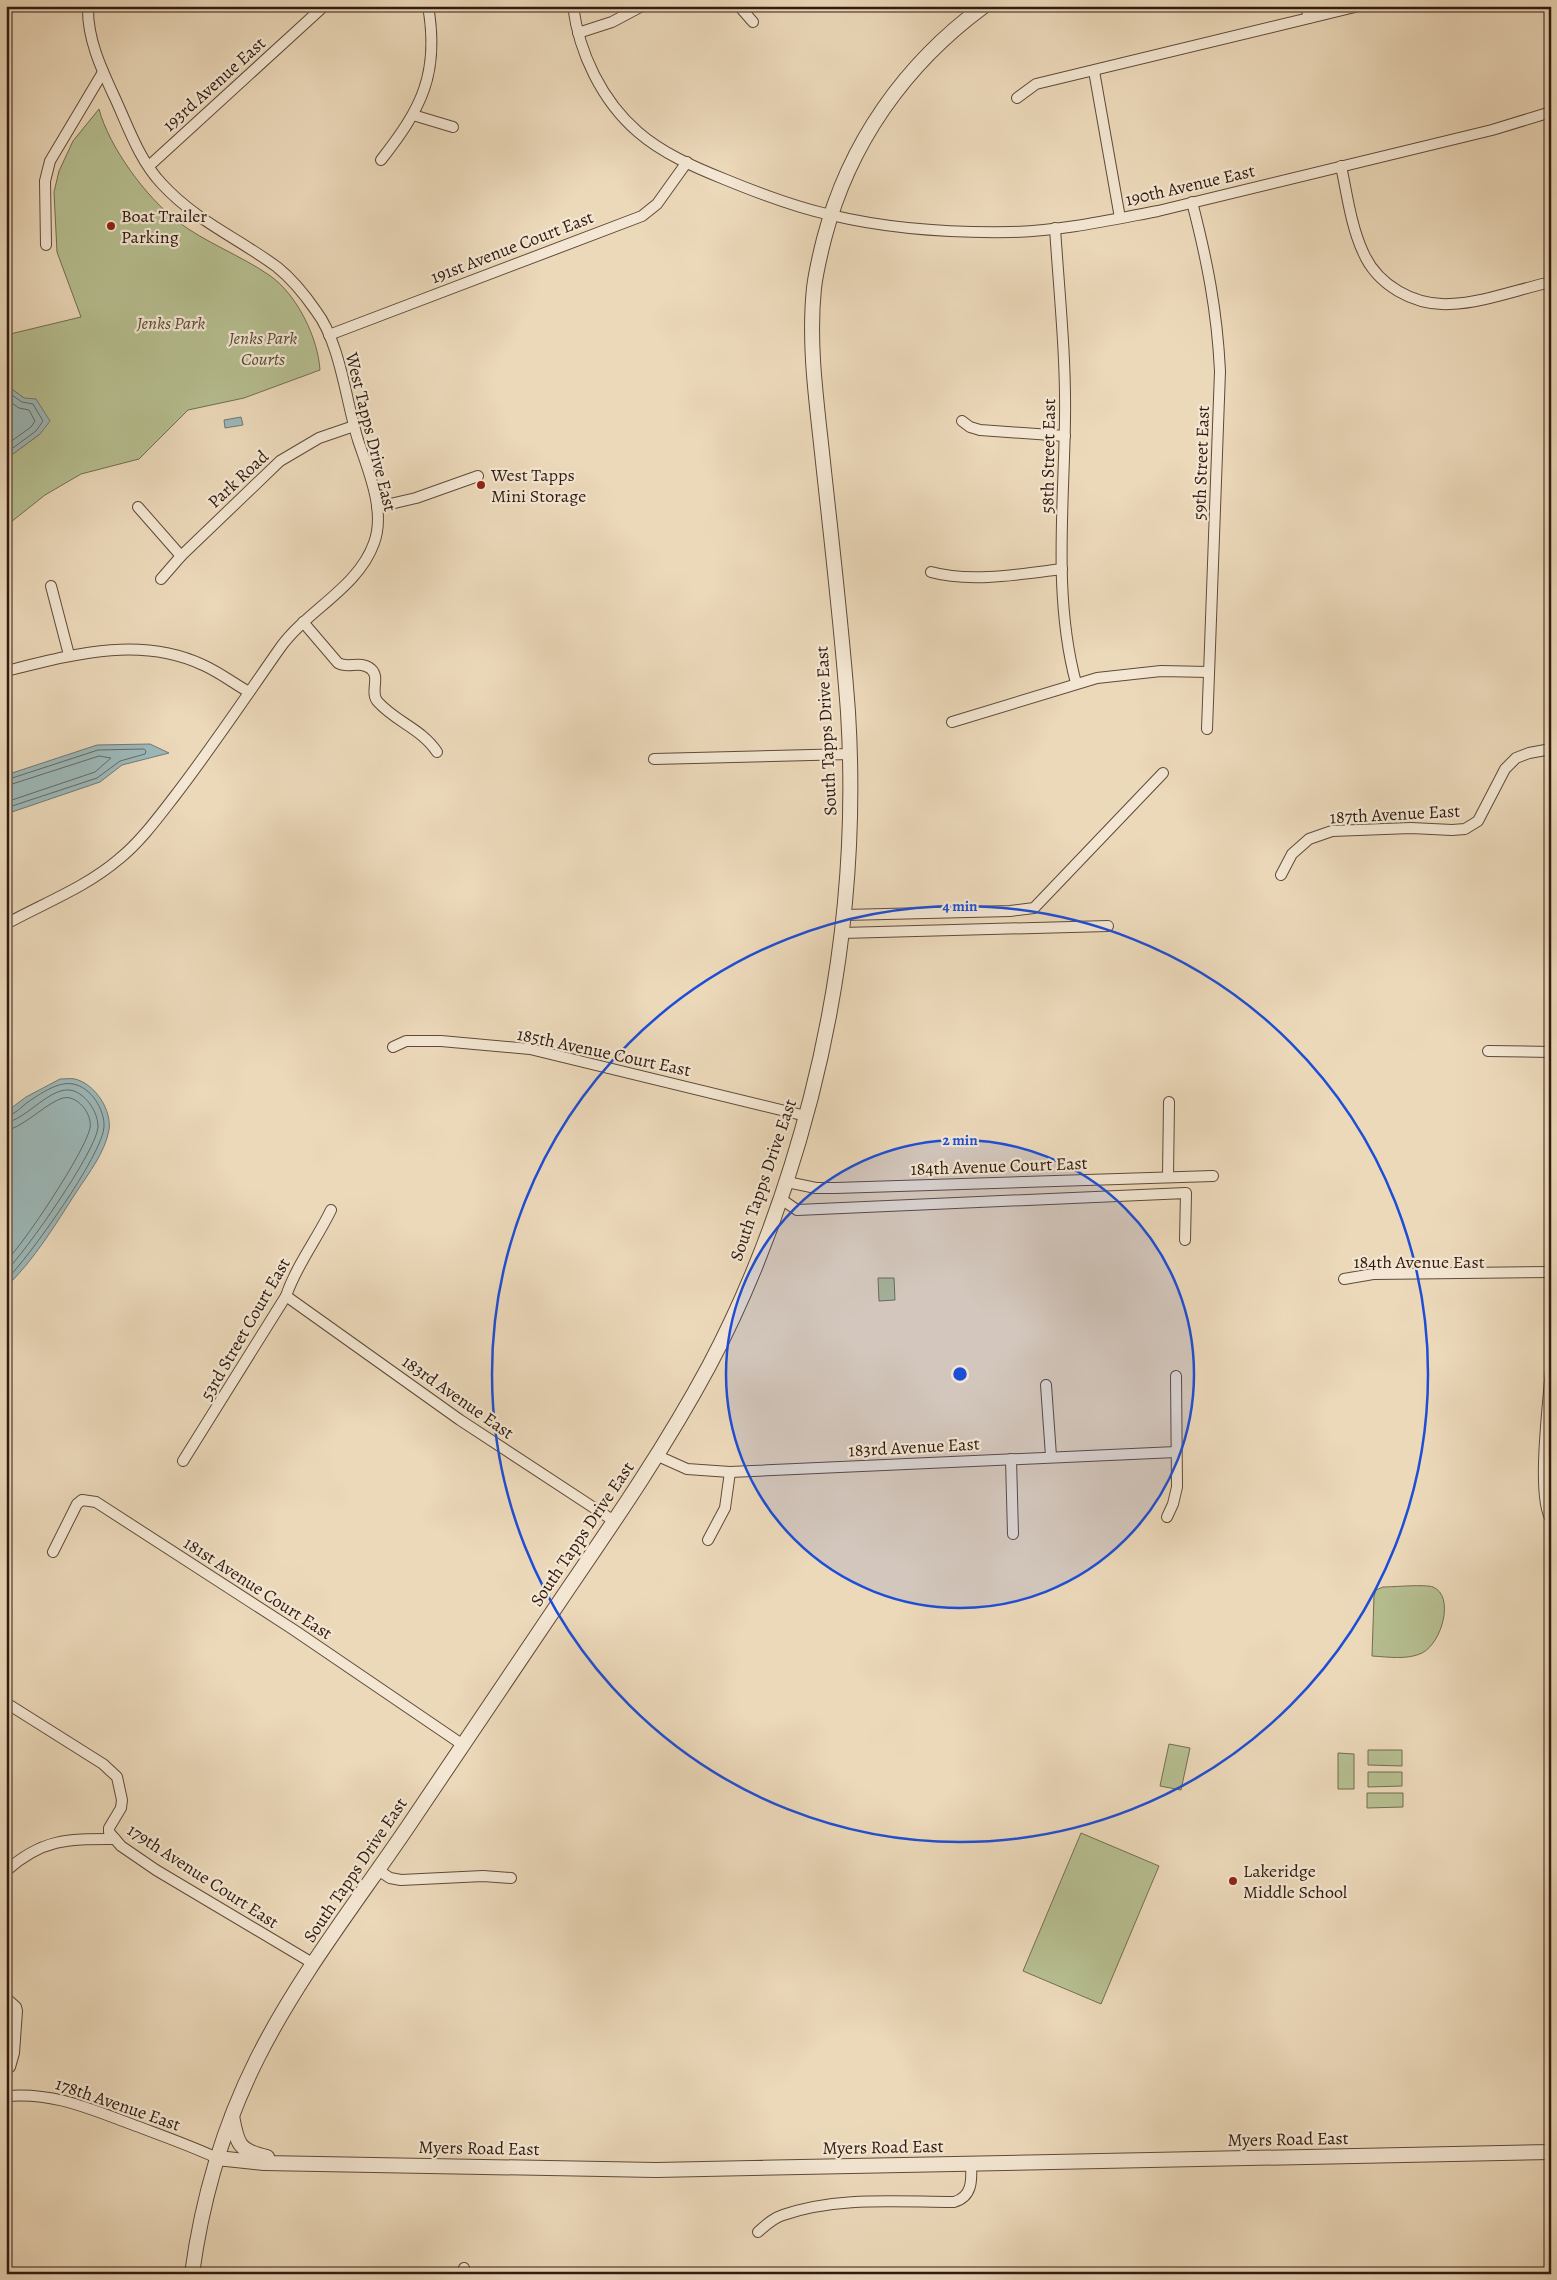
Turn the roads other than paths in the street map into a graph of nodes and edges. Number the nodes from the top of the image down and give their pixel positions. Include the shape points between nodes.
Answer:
1 (88, 6) edge
2 (324, 6) edge
3 (428, 6) edge
4 (573, 6) edge
5 (642, 6) edge
6 (739, 6) edge
7 (984, 6) edge
8 (1306, 6) edge
9 (1359, 6) edge
10 (1309, 18) junction
11 (753, 22) dead end
12 (578, 33) junction
13 (1094, 71) junction
14 (103, 72) junction
15 (1017, 98) dead end
16 (1551, 112) edge
17 (413, 115) junction
18 (453, 127) dead end
19 (381, 160) dead end
20 (687, 162) junction
21 (149, 166) junction
22 (1341, 166) junction
23 (1192, 202) junction
24 (830, 215) junction
25 (1120, 218) junction
26 (1055, 228) junction
27 (46, 245) dead end
28 (1551, 282) edge
29 (329, 335) junction
30 (962, 421) dead end
31 (354, 426) junction
32 (1065, 436) junction
33 (478, 476) dead end
34 (138, 507) dead end
35 (377, 507) junction
36 (181, 556) junction
37 (1062, 569) junction
38 (931, 572) dead end
39 (161, 579) dead end
40 (50, 586) dead end
41 (303, 622) junction
42 (69, 655) junction
43 (6, 671) edge
44 (1209, 672) junction
45 (1076, 683) junction
46 (249, 692) junction
47 (952, 722) dead end
48 (1208, 729) dead end
49 (1551, 749) edge
50 (437, 752) dead end
51 (850, 754) junction
52 (654, 759) dead end
53 (1163, 773) dead end
54 (1281, 875) dead end
55 (844, 915) junction
56 (6, 924) edge
57 (1108, 926) dead end
58 (842, 933) junction
59 (393, 1047) dead end
60 (1488, 1051) dead end
61 (1551, 1052) edge
62 (1169, 1102) dead end
63 (806, 1116) junction
64 (1168, 1176) junction
65 (1214, 1176) dead end
66 (787, 1182) junction
67 (781, 1199) junction
68 (331, 1210) dead end
69 (1185, 1240) dead end
70 (1551, 1272) edge
71 (1551, 1278) edge
72 (286, 1296) junction
73 (1551, 1368) edge
74 (1176, 1376) dead end
75 (1046, 1385) dead end
76 (1176, 1452) junction
77 (658, 1456) junction
78 (1051, 1456) junction
79 (1011, 1459) junction
80 (183, 1461) dead end
81 (730, 1472) junction
82 (1167, 1517) dead end
83 (1551, 1519) edge
84 (614, 1521) junction
85 (1013, 1534) dead end
86 (708, 1540) dead end
87 (52, 1552) dead end
88 (12, 1706) dead end
89 (463, 1745) junction
90 (115, 1839) junction
91 (378, 1870) junction
92 (6, 1871) edge
93 (511, 1878) dead end
94 (314, 1964) junction
95 (6, 1998) edge
96 (6, 2069) edge
97 (6, 2096) edge
98 (232, 2115) junction
99 (1551, 2152) edge
100 (217, 2158) junction
101 (292, 2164) junction
102 (972, 2164) junction
103 (758, 2232) dead end
104 (192, 2274) edge

1 - 14 street, West Tapps Drive East via 90,30
2 - 21 street, 193rd Avenue East
3 - 17 street via 432,52 425,92
4 - 12 street, 190th Avenue East
5 - 12 street via 612,22
6 - 11 street
7 - 24 street, South Tapps Drive East via 929,52 889,98 848,168
8 - 10 street
9 - 10 street
10 - 13 street
12 - 20 street, 190th Avenue East via 587,58 619,112 639,133
13 - 15 street via 1036,84
13 - 25 street
14 - 21 street, West Tapps Drive East via 129,132
14 - 27 street via 50,161 45,181
16 - 22 street, 190th Avenue East via 1492,130
17 - 18 street
17 - 19 street
20 - 24 street, 190th Avenue East via 758,193
20 - 29 street, 191st Avenue Court East via 656,204 642,216
21 - 29 street, West Tapps Drive East via 162,184 202,220 286,274 317,311
22 - 23 street, 190th Avenue East
22 - 28 street via 1362,250 1374,270 1397,291 1419,300 1449,304
23 - 25 street, 190th Avenue East
23 - 44 street, 59th Street East via 1211,277 1220,371
24 - 26 street, 190th Avenue East via 961,232
24 - 51 street, South Tapps Drive East via 816,269 812,344
25 - 26 street, 190th Avenue East
26 - 32 street, 58th Street East via 1065,364
29 - 31 street, West Tapps Drive East
30 - 32 street via 980,430
31 - 35 street, West Tapps Drive East
31 - 36 street, Park Road via 319,438 280,461
32 - 37 street, 58th Street East
33 - 35 street via 416,498
34 - 36 street
35 - 41 street, West Tapps Drive East via 377,535 370,554 347,582
36 - 39 street, Park Road
37 - 38 street via 961,577
37 - 45 street, 58th Street East via 1064,624
40 - 42 street
41 - 46 street, West Tapps Drive East
41 - 50 street via 342,665 360,664 370,669 375,679 376,701 430,741
42 - 43 street
42 - 46 street via 121,648 154,650 202,664
44 - 45 street via 1139,672
44 - 48 street, 59th Street East
45 - 47 street
46 - 56 street, West Tapps Drive East via 185,783 126,853 94,878
49 - 54 street, 187th Avenue East via 1516,758 1505,769 1478,821 1465,828 1332,831 1309,839 1292,854
51 - 52 street
51 - 55 street, South Tapps Drive East via 850,830
53 - 55 street via 1034,908
55 - 58 street, South Tapps Drive East
57 - 58 street
58 - 63 street, South Tapps Drive East via 826,1030
59 - 63 street, 185th Avenue Court East via 406,1041 441,1041 530,1049
60 - 61 street
62 - 64 street
63 - 66 street, South Tapps Drive East
64 - 65 street, 184th Avenue Court East
64 - 66 street, 184th Avenue Court East via 834,1188
66 - 67 street, South Tapps Drive East
67 - 69 street via 797,1210 1186,1193
67 - 77 street, South Tapps Drive East via 724,1334
68 - 72 street, 53rd Street Court East via 291,1280
70 - 71 street, 184th Avenue East via 1373,1274 1344,1279
72 - 80 street, 53rd Street Court East
72 - 84 street, 183rd Avenue East via 460,1420
73 - 83 street via 1542,1488
74 - 76 street
75 - 78 street
76 - 78 street, 183rd Avenue East
76 - 82 street via 1177,1487
77 - 81 street, 183rd Avenue East via 687,1470
77 - 84 street, South Tapps Drive East
78 - 79 street, 183rd Avenue East
79 - 81 street, 183rd Avenue East
79 - 85 street
81 - 86 street via 725,1508
84 - 89 street, South Tapps Drive East
87 - 89 street, 181st Avenue Court East via 77,1504 82,1500 96,1502 294,1630
88 - 90 street, 179th Avenue Court East via 103,1764 117,1777 122,1791 120,1808 109,1828
89 - 91 street, South Tapps Drive East
90 - 92 street via 53,1842
90 - 94 street, 179th Avenue Court East via 156,1870
91 - 93 street via 400,1880 483,1876
91 - 94 street, South Tapps Drive East
94 - 98 street, South Tapps Drive East via 266,2041
95 - 96 street via 17,2011 14,2053 10,2067
97 - 100 street, 178th Avenue East via 25,2094 65,2100
98 - 100 street, South Tapps Drive East
98 - 101 street via 236,2140 246,2150
99 - 102 street, Myers Road East
100 - 101 street, Myers Road East
100 - 104 street, South Tapps Drive East via 201,2219
101 - 102 street, Myers Road East via 656,2170
102 - 103 street via 972,2177 964,2200 864,2203 805,2209 782,2215

